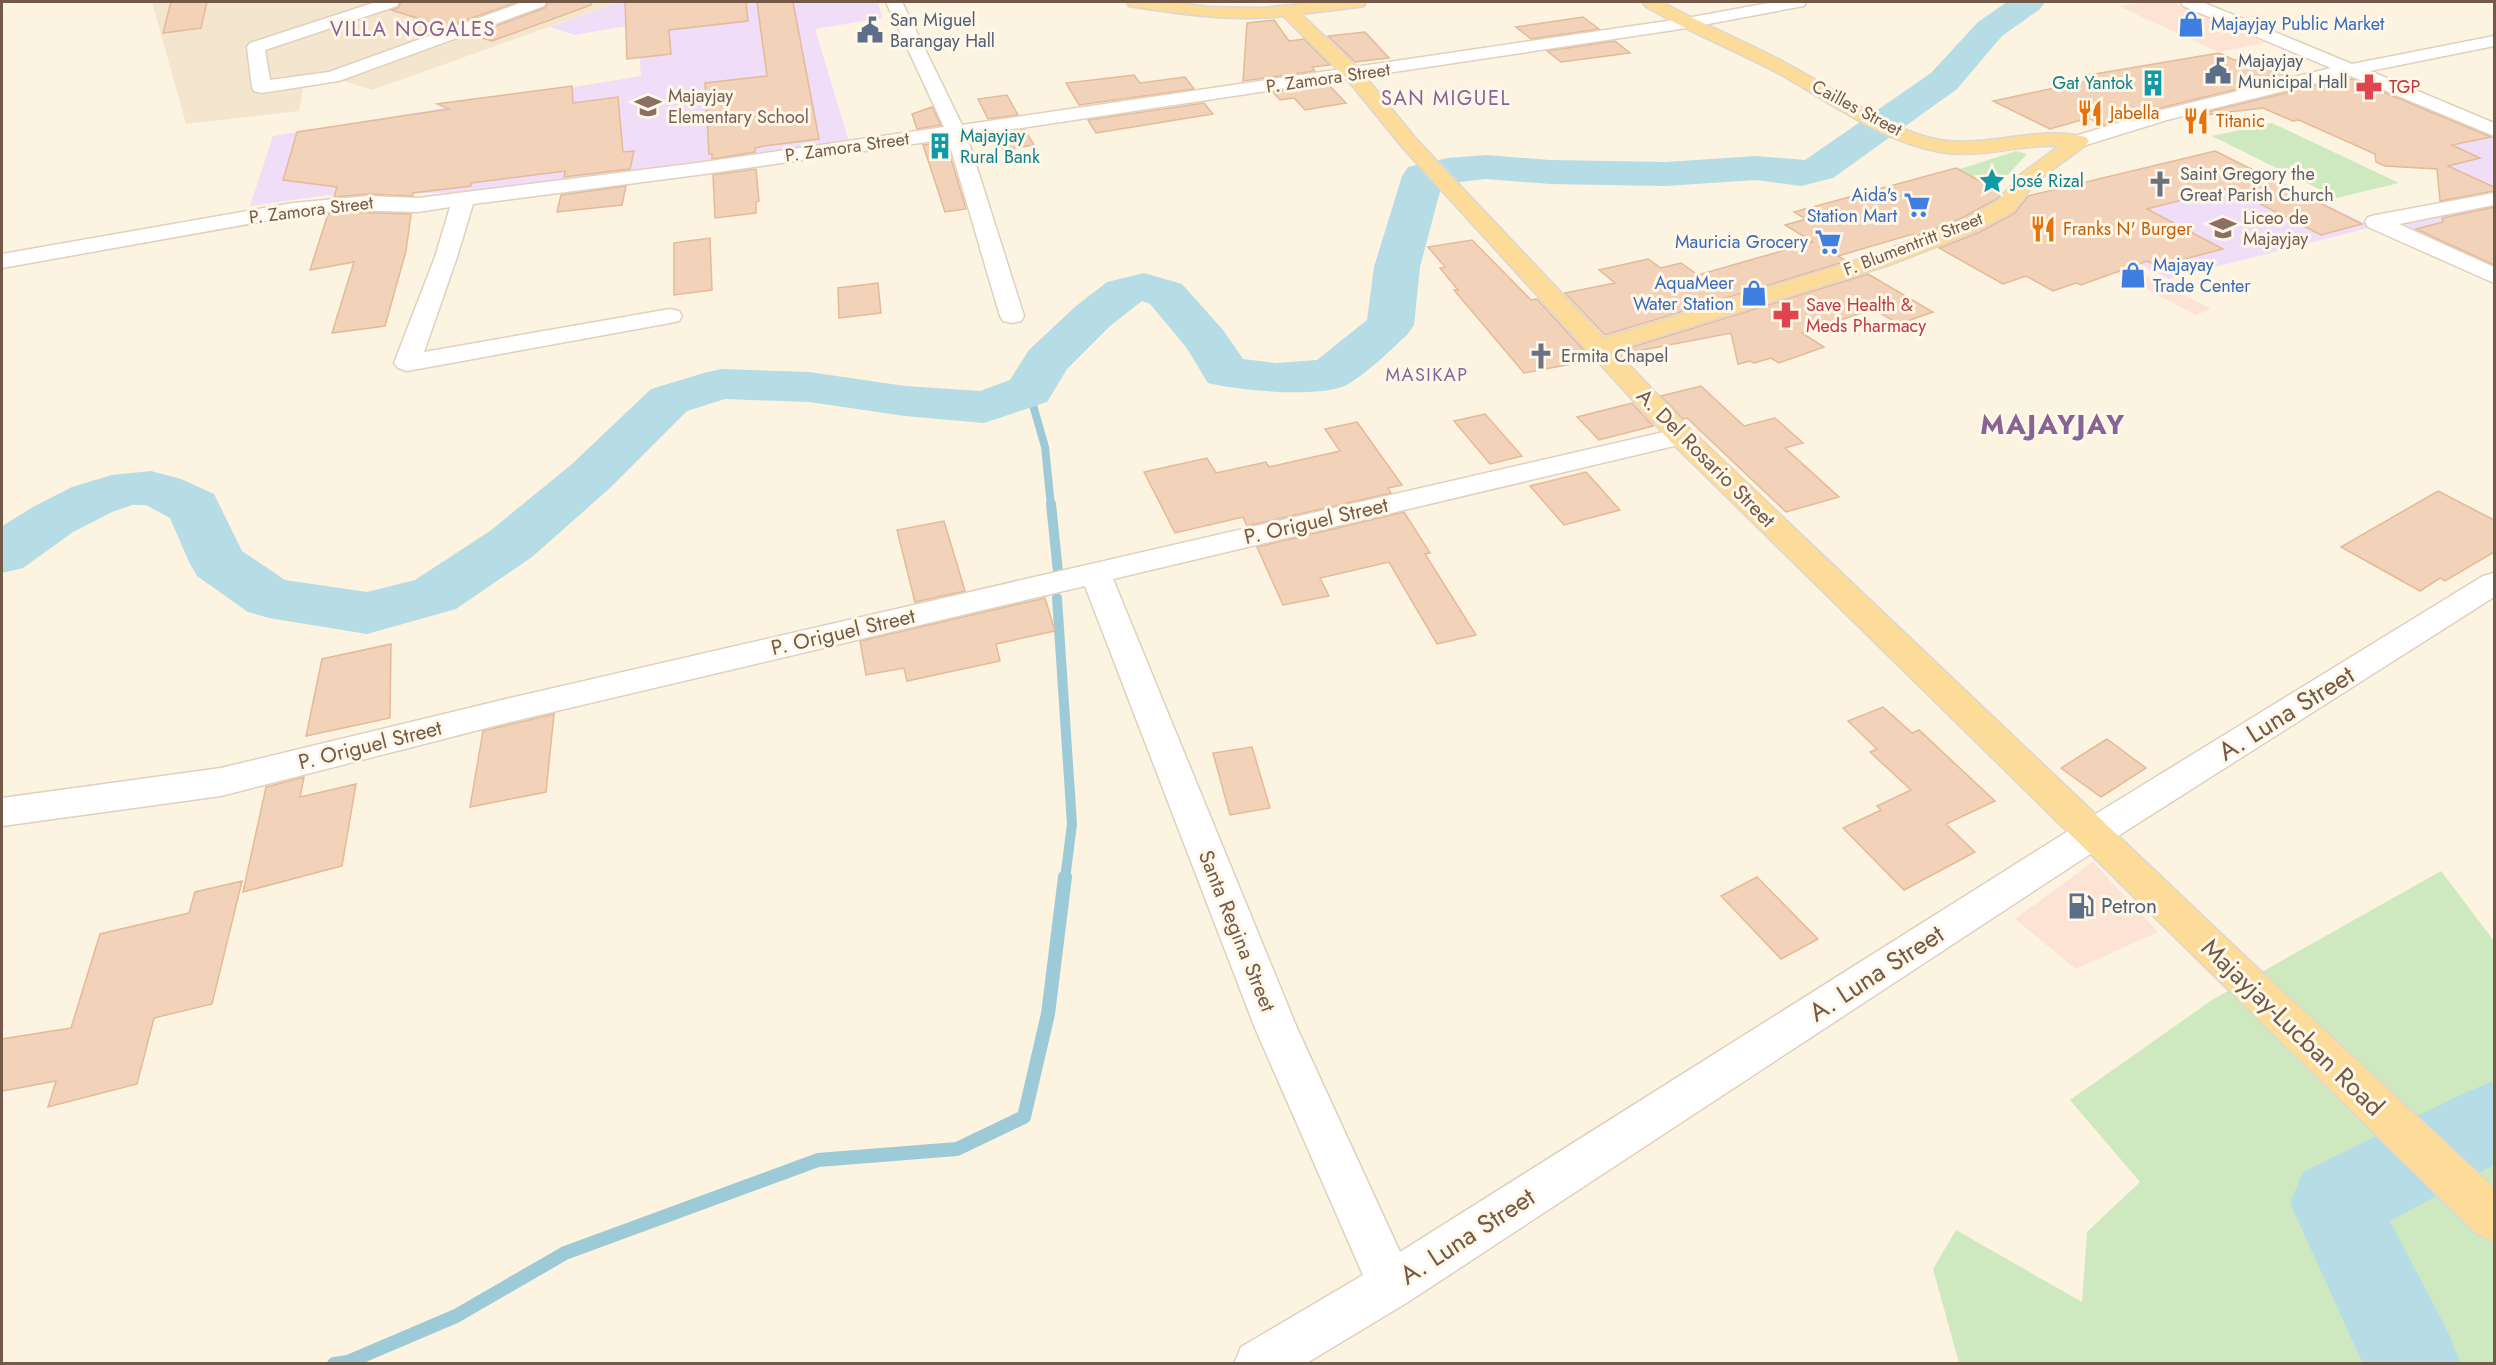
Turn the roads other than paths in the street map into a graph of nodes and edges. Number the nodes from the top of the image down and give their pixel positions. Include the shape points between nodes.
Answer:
1 (391, 2) edge
2 (538, 2) edge
3 (894, 2) edge
4 (1135, 2) edge
5 (1358, 2) edge
6 (1652, 2) edge
7 (1798, 2) edge
8 (2188, 2) edge
9 (1289, 12) junction
10 (1686, 23) junction
11 (2494, 40) edge
12 (2348, 70) junction
13 (1353, 74) junction
14 (2494, 130) edge
15 (956, 132) junction
16 (2079, 141) junction
17 (2494, 199) edge
18 (463, 200) junction
19 (2, 261) edge
20 (2494, 276) edge
21 (670, 316) dead end
22 (1012, 316) dead end
23 (1597, 348) junction
24 (1681, 436) junction
25 (1095, 572) junction
26 (2494, 583) edge
27 (2, 812) edge
28 (2094, 833) junction
29 (2494, 1219) edge
30 (1391, 1284) junction
31 (1258, 1364) edge

1 - 2 street via 256,47 261,87 332,77
3 - 15 street
4 - 9 main road via 1209,12
5 - 9 main road
6 - 10 main road, Cailles Street
7 - 10 street, P. Zamora Street
8 - 12 street
9 - 13 main road, A. Del Rosario Street
10 - 13 street, P. Zamora Street
10 - 16 main road, Cailles Street via 1780,67 1902,133 1942,146
11 - 12 street, F. Blumentritt Street
12 - 14 street
12 - 16 street, F. Blumentritt Street via 2160,116
13 - 15 street, P. Zamora Street
13 - 23 main road, A. Del Rosario Street via 1410,144
15 - 18 street, P. Zamora Street
15 - 22 street
16 - 23 main road, F. Blumentritt Street via 2027,179 2006,206 1969,226 1881,260
17 - 20 street via 2376,222
18 - 19 street, P. Zamora Street via 418,205 349,202 294,209
18 - 21 street via 407,363
23 - 24 main road, A. Del Rosario Street
24 - 25 street, P. Origuel Street
24 - 28 main road, A. Del Rosario Street
25 - 27 street, P. Origuel Street via 221,782
25 - 30 street, Santa Regina Street via 1272,1017
26 - 28 street, A. Luna Street
28 - 29 main road, Majayjay-Lucban Road
28 - 30 street, A. Luna Street
30 - 31 street, A. Luna Street

